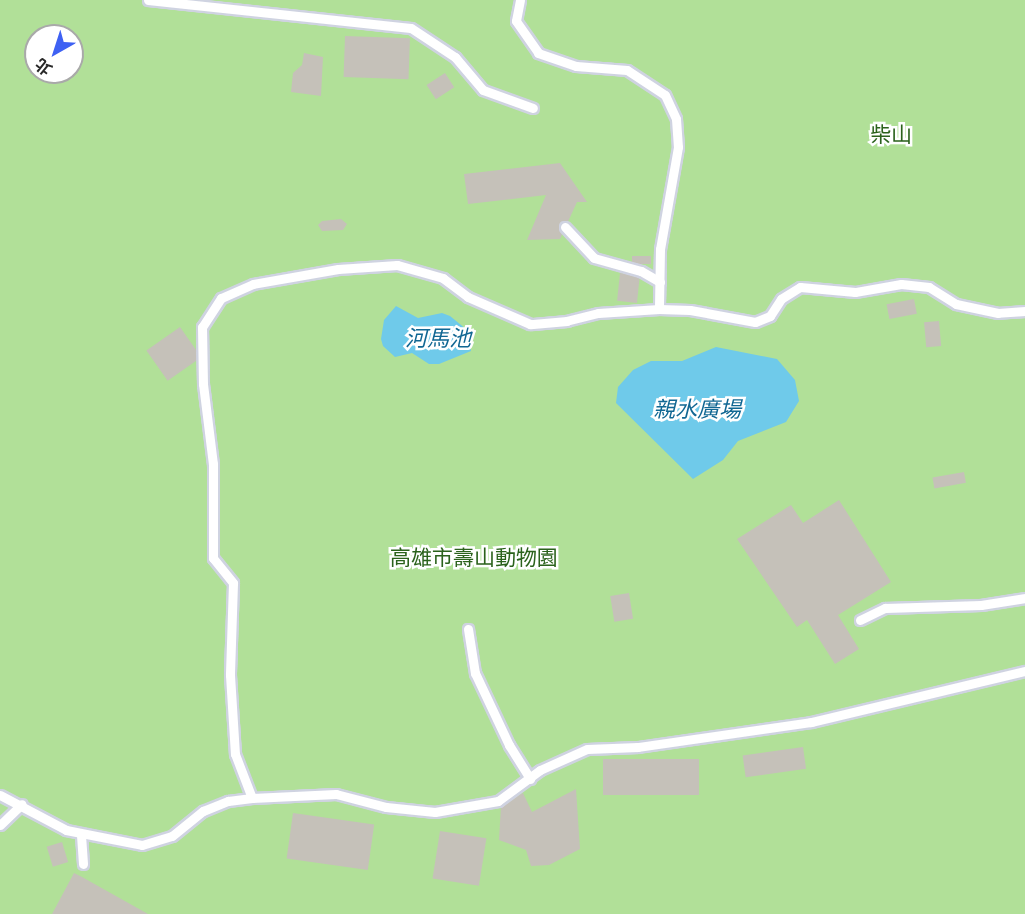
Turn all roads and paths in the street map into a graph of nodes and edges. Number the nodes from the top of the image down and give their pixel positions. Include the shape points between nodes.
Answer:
1 (148, 0) edge
2 (519, 0) edge
3 (533, 108) dead end
4 (565, 227) dead end
5 (660, 282) junction
6 (659, 309) junction
7 (1025, 311) edge
8 (1025, 598) edge
9 (860, 620) dead end
10 (468, 629) dead end
11 (1025, 671) edge
12 (530, 779) junction
13 (0, 795) edge
14 (252, 798) junction
15 (22, 804) junction
16 (0, 825) edge
17 (81, 836) junction
18 (83, 864) dead end

1 - 3 lane via 411,28 455,57 483,90
2 - 5 lane via 519,28 543,57 576,66 627,70 665,95 676,119 678,147 660,249
4 - 5 lane via 594,258
5 - 6 lane
6 - 7 lane via 756,321 770,316 781,299 800,287 855,292 901,284 928,287 956,304 998,313
6 - 14 lane via 598,313 530,324 468,297 443,278 397,265 338,269 253,284 221,298 202,327 203,384 213,464 213,558 233,583 230,675 235,754
8 - 9 lane via 981,605 885,608
10 - 12 lane via 475,673
11 - 12 lane via 811,722 638,747 587,749 540,770
12 - 14 lane via 498,801 435,812 386,807 336,794
13 - 15 lane
14 - 17 lane via 228,801 203,811 159,842 126,845
15 - 16 lane
15 - 17 lane
17 - 18 lane

